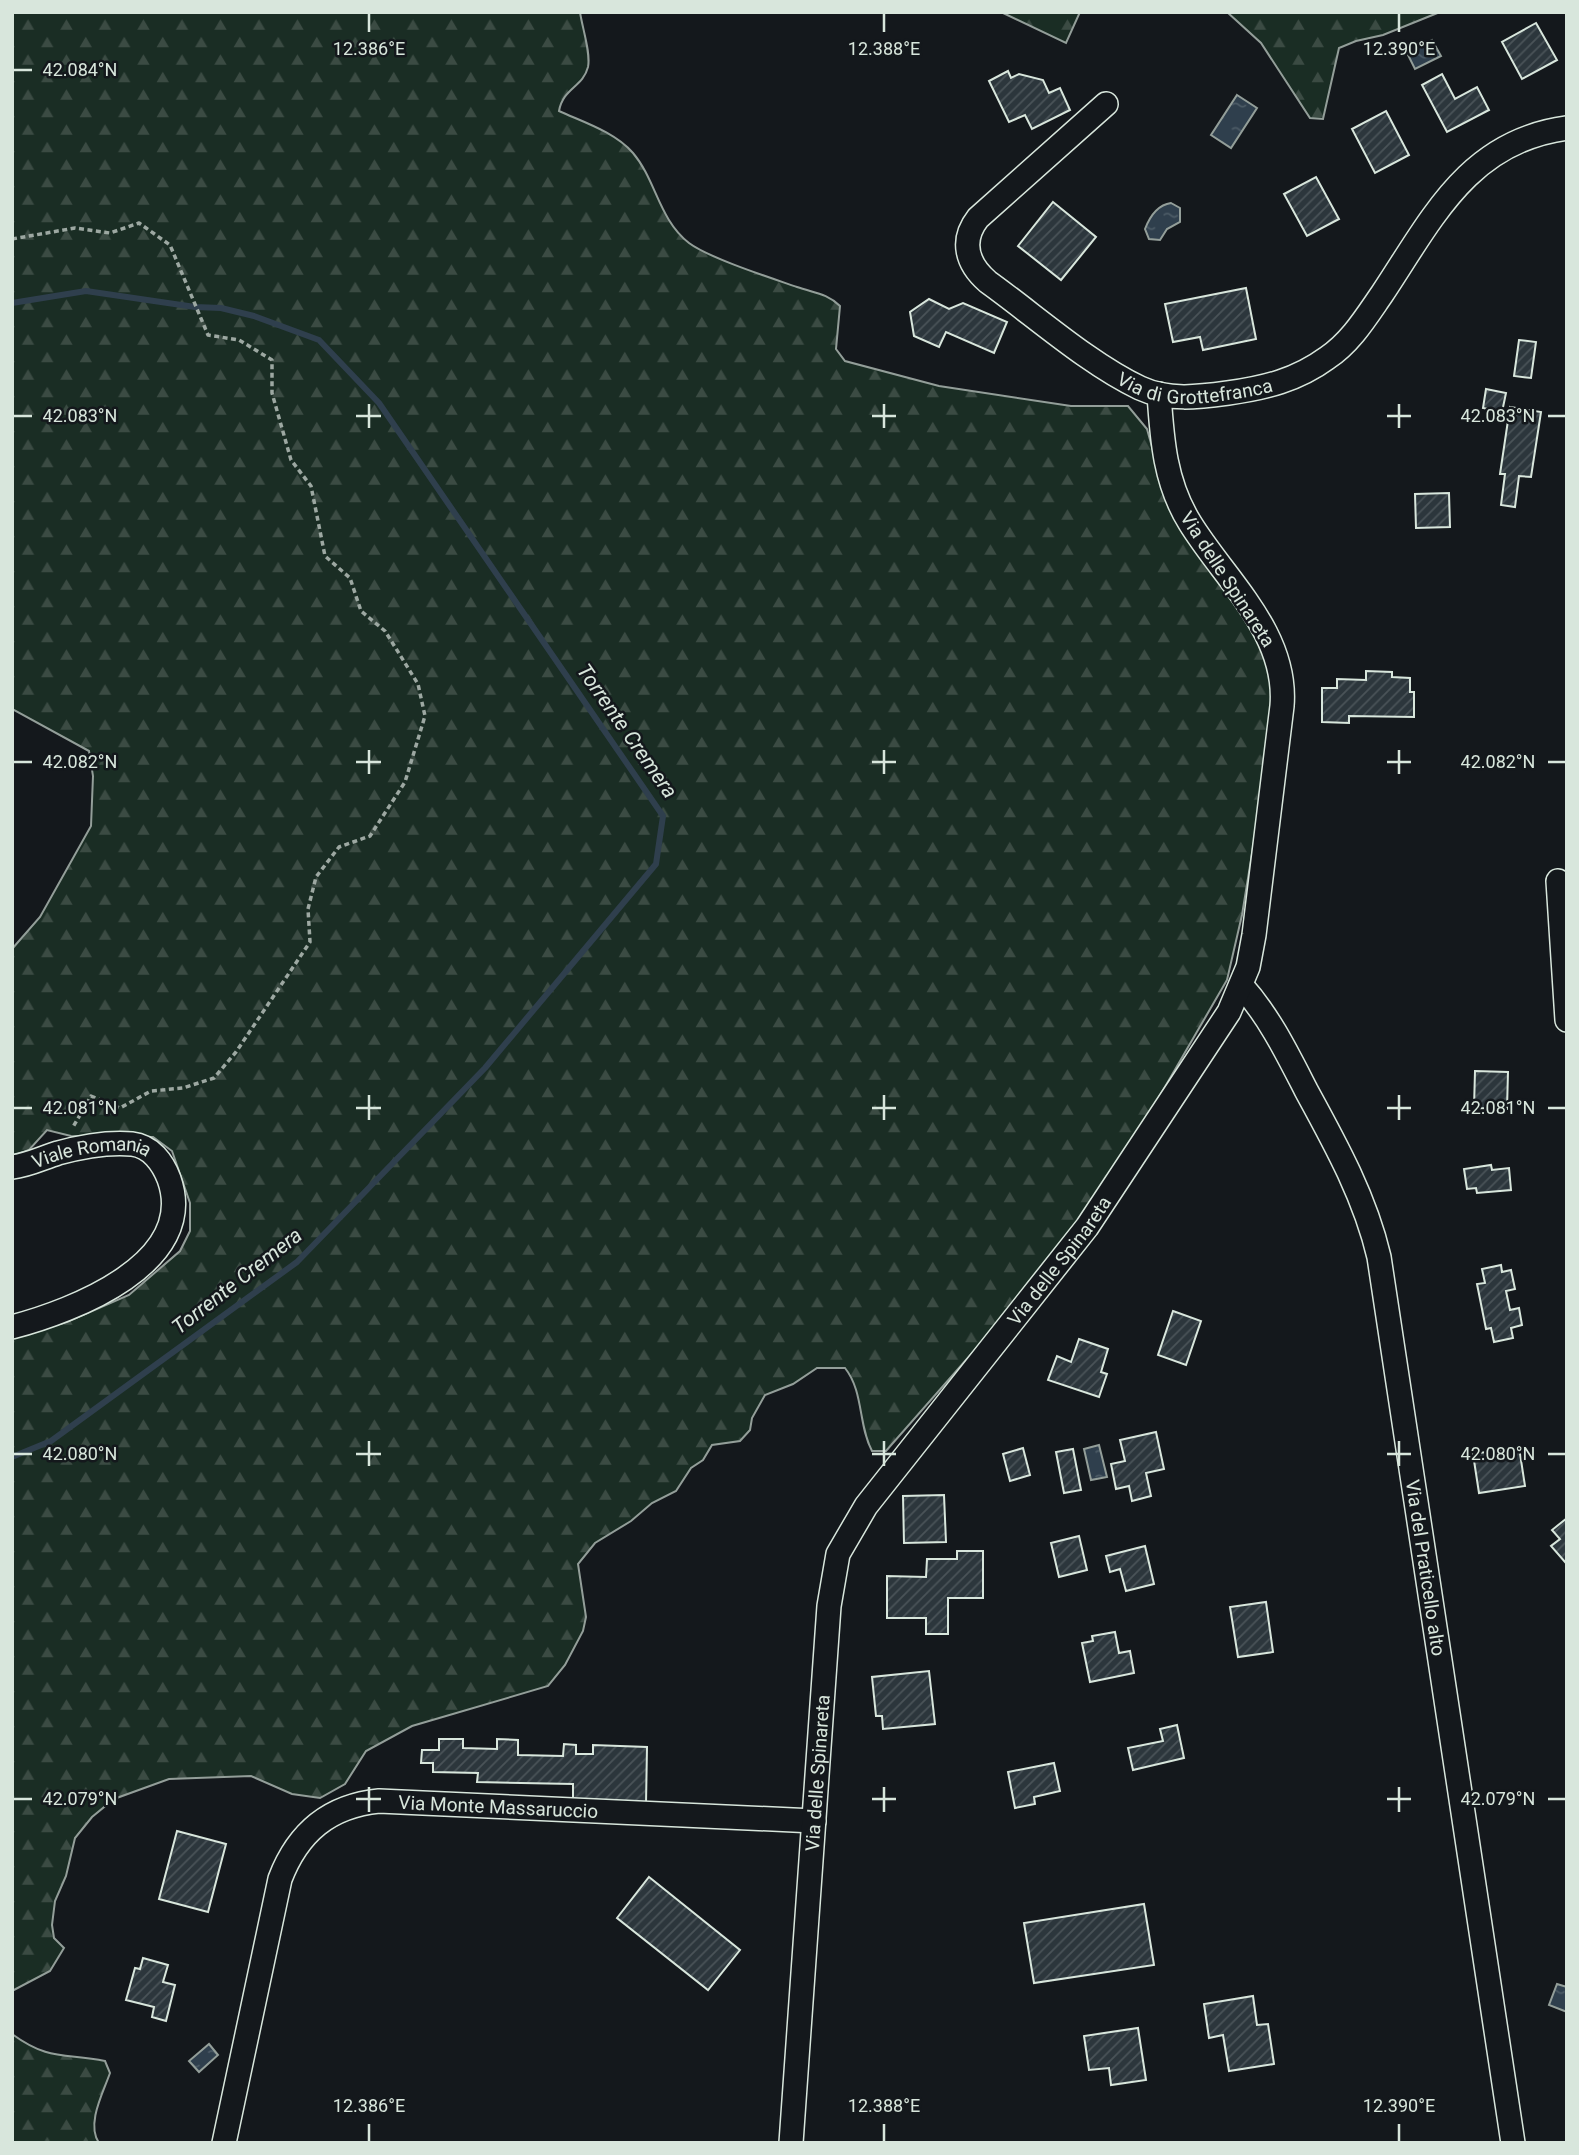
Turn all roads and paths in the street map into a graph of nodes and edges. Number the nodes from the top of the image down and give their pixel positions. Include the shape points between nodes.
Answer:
1 (1106, 104) dead end
2 (1567, 128) edge
3 (12, 239) edge
4 (1158, 394) junction
5 (1558, 880) dead end
6 (1241, 985) junction
7 (1567, 1020) edge
8 (59, 1153) junction
9 (12, 1167) edge
10 (12, 1327) edge
11 (814, 1821) junction
12 (224, 2143) edge
13 (791, 2143) edge
14 (1513, 2143) edge

1 - 4 street, Via di Grottefranca via 978,218 967,246 975,269 988,282 1108,369
2 - 4 street, Via di Grottefranca via 1521,138 1473,168 1431,219 1362,323 1327,358 1298,376 1261,388 1192,397
3 - 8 path via 75,228 110,233 139,223 170,245 208,335 239,340 272,360 272,393 291,460 311,486 325,556 350,578 360,611 385,631 407,665 418,684 425,716 405,782 370,836 339,847 316,877 308,909 310,942 236,1052 214,1078 183,1088 151,1091 120,1108 91,1096
4 - 6 street, Via delle Spinareta via 1165,461 1177,497 1189,522 1264,630 1283,680 1254,935
5 - 7 street
6 - 11 street, Via delle Spinareta via 1205,1053 1087,1227 848,1532 831,1585
6 - 14 street, Via del Praticello alto via 1275,1031 1335,1142 1367,1214 1379,1257
8 - 9 street, Viale Romania
8 - 10 street, Viale Romania via 132,1144 150,1152 165,1169 170,1184 170,1221 153,1254 117,1283 71,1307
11 - 12 street, Via Monte Massaruccio via 379,1801 357,1803 332,1813 302,1838 280,1879
11 - 13 street, Via delle Spinareta

